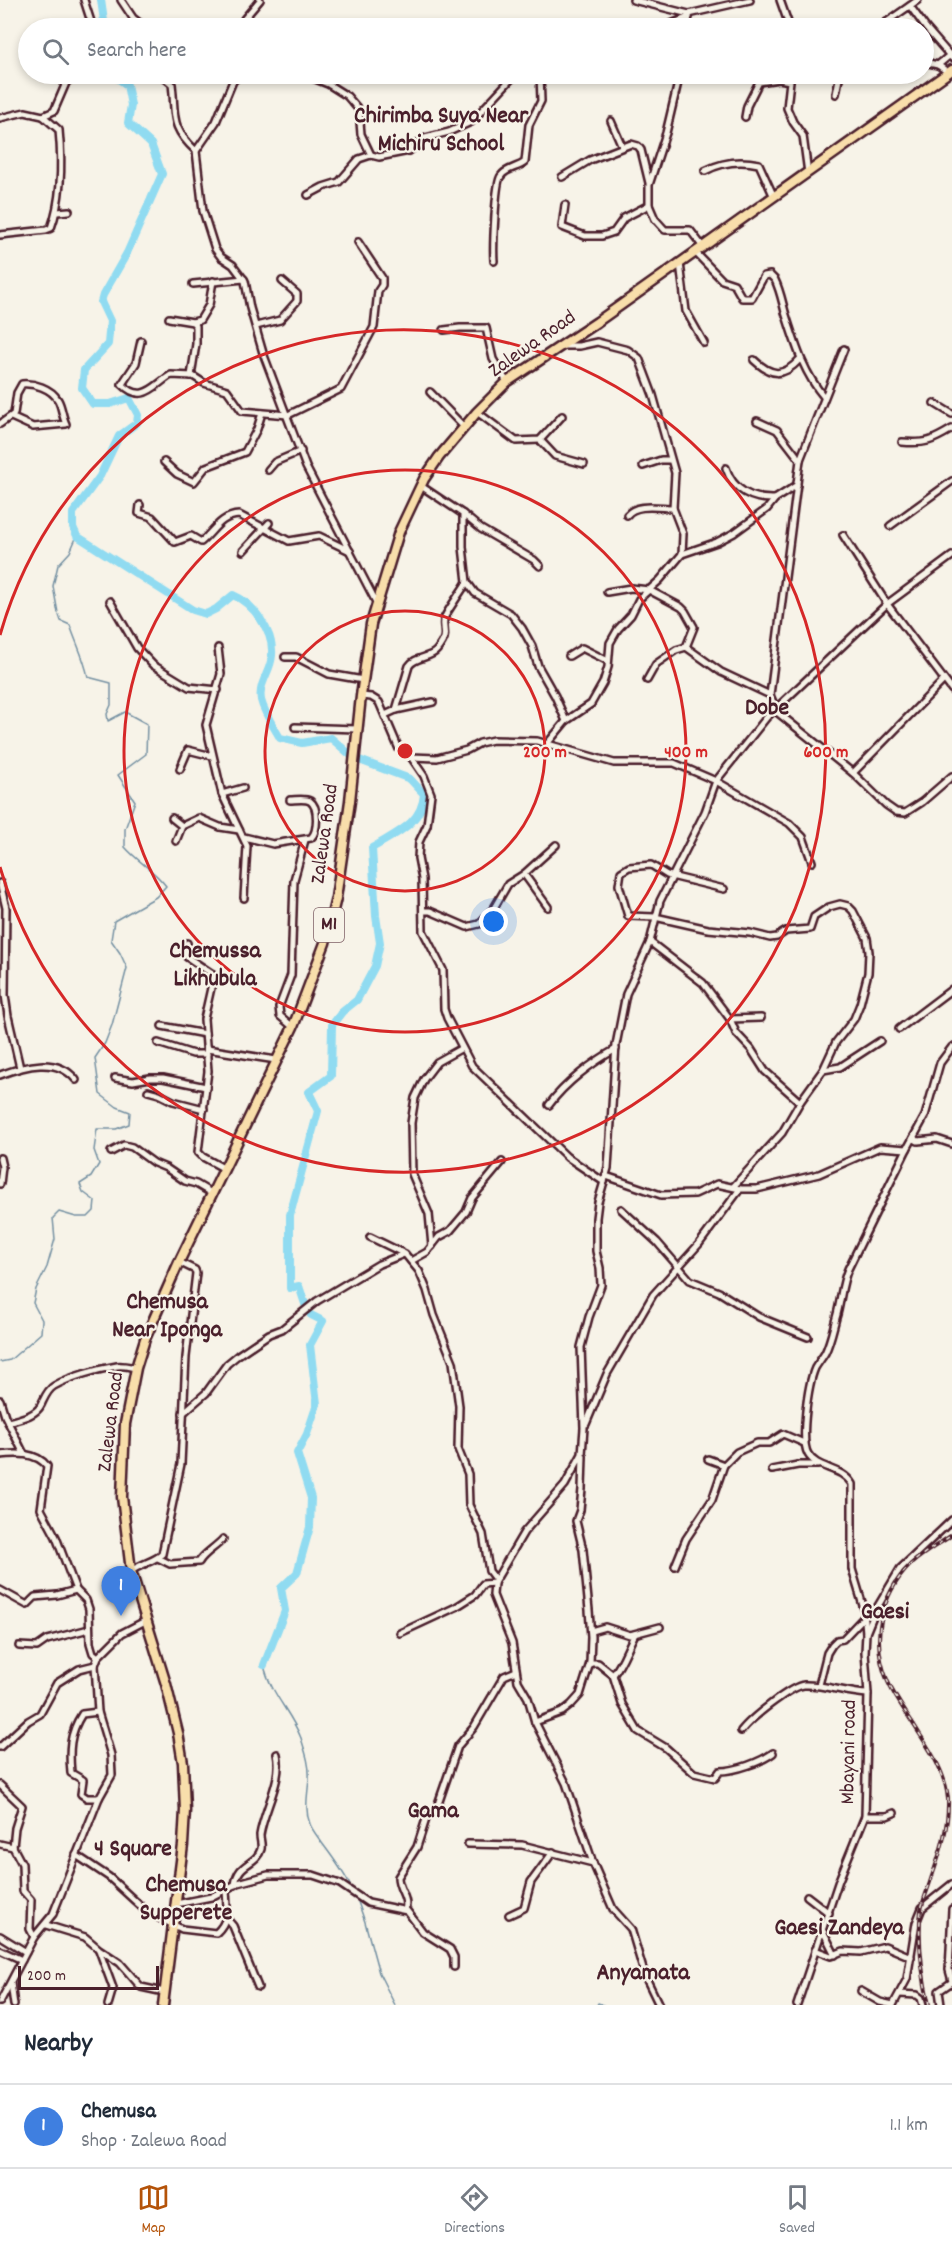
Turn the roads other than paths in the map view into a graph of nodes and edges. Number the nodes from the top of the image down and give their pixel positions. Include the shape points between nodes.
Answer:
1 (84, 0) edge
2 (121, 0) edge
3 (260, 0) edge
4 (633, 0) edge
5 (750, 0) edge
6 (780, 0) edge
7 (918, 0) edge
8 (910, 6) junction
9 (689, 16) junction
10 (90, 18) edge
11 (133, 18) edge
12 (245, 18) edge
13 (684, 18) edge
14 (786, 18) edge
15 (893, 18) edge
16 (919, 18) edge
17 (934, 37) edge
18 (951, 56) edge
19 (934, 64) edge
20 (938, 65) junction
21 (951, 72) edge
22 (66, 84) edge
23 (172, 84) edge
24 (232, 84) edge
25 (327, 84) edge
26 (507, 84) edge
27 (540, 84) edge
28 (678, 84) edge
29 (758, 84) edge
30 (790, 84) edge
31 (838, 84) edge
32 (836, 94) dead end
33 (43, 116) junction
34 (745, 117) dead end
35 (0, 118) edge
36 (611, 121) dead end
37 (622, 147) junction
38 (196, 151) junction
39 (371, 155) junction
40 (572, 160) dead end
41 (578, 166) junction
42 (705, 171) dead end
43 (808, 173) junction
44 (562, 177) dead end
45 (649, 185) junction
46 (308, 195) dead end
47 (774, 197) junction
48 (565, 205) dead end
49 (649, 205) junction
50 (69, 211) dead end
51 (57, 212) junction
52 (0, 235) edge
53 (358, 242) dead end
54 (699, 249) junction
55 (494, 261) dead end
56 (680, 262) junction
57 (244, 279) junction
58 (213, 281) junction
59 (282, 281) dead end
60 (193, 284) dead end
61 (169, 318) dead end
62 (193, 322) junction
63 (256, 326) junction
64 (444, 330) dead end
65 (141, 341) dead end
66 (704, 343) dead end
67 (562, 346) junction
68 (844, 349) dead end
69 (800, 359) junction
70 (754, 360) dead end
71 (191, 376) junction
72 (507, 382) junction
73 (430, 392) dead end
74 (824, 397) junction
75 (934, 403) dead end
76 (477, 412) junction
77 (262, 413) junction
78 (952, 414) edge
79 (288, 415) junction
80 (562, 416) dead end
81 (11, 417) junction
82 (757, 421) dead end
83 (0, 424) edge
84 (464, 427) junction
85 (952, 429) edge
86 (540, 440) junction
87 (902, 442) dead end
88 (301, 452) junction
89 (670, 459) junction
90 (800, 460) junction
91 (164, 462) dead end
92 (585, 464) dead end
93 (643, 466) dead end
94 (726, 468) dead end
95 (268, 470) dead end
96 (952, 481) edge
97 (797, 485) junction
98 (421, 486) junction
99 (775, 499) junction
100 (140, 505) dead end
101 (673, 508) junction
102 (463, 514) junction
103 (627, 515) dead end
104 (269, 523) dead end
105 (890, 526) dead end
106 (264, 530) junction
107 (843, 535) dead end
108 (352, 551) junction
109 (243, 552) dead end
110 (682, 554) junction
111 (952, 556) edge
112 (540, 566) dead end
113 (467, 582) junction
114 (650, 590) junction
115 (607, 592) dead end
116 (110, 601) dead end
117 (376, 602) junction
118 (887, 604) junction
119 (686, 647) junction
120 (218, 648) dead end
121 (569, 656) dead end
122 (285, 657) dead end
123 (608, 661) junction
124 (363, 680) junction
125 (646, 680) dead end
126 (944, 680) junction
127 (218, 690) junction
128 (952, 690) edge
129 (770, 695) junction
130 (361, 696) junction
131 (434, 702) dead end
132 (776, 708) junction
133 (396, 710) junction
134 (385, 715) junction
135 (566, 721) junction
136 (295, 727) dead end
137 (357, 729) junction
138 (547, 744) junction
139 (212, 756) junction
140 (411, 757) junction
141 (180, 769) dead end
142 (853, 772) junction
143 (952, 776) edge
144 (716, 781) junction
145 (243, 788) dead end
146 (222, 794) junction
147 (290, 800) dead end
148 (172, 818) dead end
149 (182, 826) junction
150 (239, 830) junction
151 (244, 837) junction
152 (305, 840) junction
153 (176, 841) dead end
154 (556, 845) dead end
155 (812, 862) dead end
156 (524, 874) junction
157 (671, 876) junction
158 (0, 883) edge
159 (724, 889) dead end
160 (244, 898) dead end
161 (548, 907) dead end
162 (423, 911) junction
163 (655, 917) junction
164 (650, 942) junction
165 (188, 943) dead end
166 (952, 989) edge
167 (761, 1018) dead end
168 (730, 1019) junction
169 (162, 1026) dead end
170 (293, 1027) junction
171 (898, 1029) dead end
172 (205, 1034) junction
173 (880, 1041) dead end
174 (158, 1043) dead end
175 (952, 1047) edge
176 (462, 1048) junction
177 (616, 1049) junction
178 (207, 1052) junction
179 (276, 1060) junction
180 (20, 1068) junction
181 (823, 1070) junction
182 (0, 1075) edge
183 (115, 1078) dead end
184 (76, 1080) dead end
185 (206, 1087) junction
186 (148, 1091) dead end
187 (800, 1102) junction
188 (549, 1105) dead end
189 (204, 1109) junction
190 (913, 1138) junction
191 (952, 1144) edge
192 (907, 1149) junction
193 (111, 1152) dead end
194 (0, 1158) edge
195 (502, 1162) dead end
196 (225, 1169) junction
197 (605, 1179) junction
198 (0, 1184) edge
199 (733, 1187) junction
200 (740, 1189) junction
201 (213, 1194) junction
202 (621, 1209) dead end
203 (370, 1237) dead end
204 (432, 1246) junction
205 (405, 1254) junction
206 (411, 1261) junction
207 (179, 1262) junction
208 (678, 1267) junction
209 (808, 1336) dead end
210 (136, 1368) junction
211 (0, 1400) edge
212 (183, 1413) junction
213 (8, 1422) junction
214 (584, 1428) junction
215 (804, 1443) junction
216 (24, 1454) junction
217 (582, 1454) junction
218 (0, 1455) edge
219 (708, 1459) dead end
220 (724, 1465) junction
221 (821, 1465) junction
222 (772, 1470) dead end
223 (952, 1520) edge
224 (223, 1539) dead end
225 (158, 1558) junction
226 (675, 1566) dead end
227 (130, 1571) junction
228 (494, 1581) junction
229 (0, 1590) edge
230 (76, 1590) junction
231 (864, 1617) junction
232 (147, 1620) junction
233 (660, 1627) dead end
234 (89, 1629) junction
235 (591, 1631) junction
236 (400, 1633) dead end
237 (866, 1633) junction
238 (635, 1634) junction
239 (19, 1646) dead end
240 (98, 1657) junction
241 (590, 1663) junction
242 (95, 1665) junction
243 (516, 1671) junction
244 (613, 1676) junction
245 (819, 1685) junction
246 (868, 1694) junction
247 (98, 1712) junction
248 (535, 1722) junction
249 (741, 1731) dead end
250 (0, 1748) edge
251 (773, 1753) dead end
252 (277, 1754) dead end
253 (0, 1785) edge
254 (99, 1798) junction
255 (894, 1812) dead end
256 (865, 1816) junction
257 (0, 1844) edge
258 (468, 1844) dead end
259 (12, 1847) junction
260 (553, 1852) junction
261 (76, 1855) junction
262 (593, 1863) junction
263 (952, 1884) edge
264 (235, 1885) junction
265 (226, 1890) junction
266 (807, 1896) dead end
267 (176, 1904) junction
268 (952, 1909) edge
269 (405, 1910) junction
270 (829, 1913) junction
271 (509, 1915) dead end
272 (227, 1919) junction
273 (46, 1925) junction
274 (174, 1926) junction
275 (823, 1931) junction
276 (0, 1936) edge
277 (34, 1937) junction
278 (99, 1949) junction
279 (0, 1950) edge
280 (815, 1950) junction
281 (26, 1952) junction
282 (835, 1955) junction
283 (911, 1957) junction
284 (22, 1960) junction
285 (454, 1967) dead end
286 (11, 1981) junction
287 (952, 1981) edge
288 (258, 1987) dead end
289 (861, 1991) dead end
290 (164, 1992) junction
291 (900, 1994) junction
292 (0, 2002) edge
293 (14, 2005) edge
294 (108, 2005) edge
295 (163, 2005) edge
296 (659, 2005) edge
297 (797, 2005) edge
298 (893, 2005) edge
299 (922, 2005) edge
300 (941, 2005) edge

1 - 10 street
2 - 11 street
3 - 12 street
4 - 9 street
5 - 9 street
6 - 14 street
7 - 8 street
8 - 15 street
8 - 16 street
9 - 13 street
17 - 18 street
18 - 20 street
19 - 20 street
20 - 21 street
21 - 43 highway, Zalewa Road / M1
22 - 33 street via 54,111
23 - 38 street via 175,123
24 - 38 street via 216,122
25 - 39 street via 358,110
26 - 39 street via 465,126 425,138 409,151
27 - 55 street via 541,101 529,125 525,162 505,171 499,179
28 - 45 street
29 - 34 street
30 - 43 street via 787,108 804,136
31 - 32 street
33 - 35 street via 25,112
33 - 51 street via 58,130 61,149
36 - 37 street
37 - 41 street
37 - 45 street via 631,144 641,150
38 - 57 street via 202,207 215,249
39 - 46 street via 356,162 339,182
40 - 41 street
41 - 44 street
42 - 47 street via 734,162 759,165
43 - 47 highway, Zalewa Road / M1
45 - 49 street
47 - 54 highway, Zalewa Road / M1
48 - 49 street via 562,227 593,237 614,232 624,218
49 - 54 street via 665,230 690,230
50 - 51 street
51 - 52 street via 49,230
53 - 79 street via 382,278 374,327 341,389
54 - 56 highway, Zalewa Road / M1
54 - 69 street via 722,280 734,284 742,298 752,298 764,276 775,280
56 - 66 street via 686,311
56 - 67 highway, Zalewa Road / M1
57 - 58 street
57 - 63 street
58 - 60 street
58 - 62 street via 209,306 200,320
59 - 63 street via 297,294 297,301 280,320
61 - 62 street
62 - 71 street via 197,331
63 - 79 street via 271,378
64 - 72 street via 486,328 493,359
65 - 71 street via 136,363 123,386 142,393 158,386 168,375
67 - 72 highway, Zalewa Road / M1
67 - 89 street via 597,342 628,350 639,358 654,395
68 - 74 street
69 - 70 street via 777,373
69 - 74 street
71 - 77 street via 229,391 242,411
72 - 76 highway, Zalewa Road / M1
73 - 84 street
74 - 90 street
75 - 78 street
76 - 84 highway, Zalewa Road / M1
76 - 86 street via 516,441
77 - 79 street
77 - 91 street via 245,452 203,468 194,482
79 - 88 street
80 - 86 street
81 - 81 street via 18,389 22,384 31,384 48,390 57,399 66,424 33,427
81 - 83 street
82 - 90 street via 777,430
84 - 98 highway, Zalewa Road / M1
85 - 87 street via 930,442
86 - 92 street via 555,456
88 - 95 street via 275,462
88 - 108 street
89 - 93 street
89 - 101 street via 675,479
90 - 97 street
94 - 99 street via 734,484 748,495
96 - 105 street
97 - 99 street
97 - 129 street
98 - 102 street
98 - 117 highway, Zalewa Road / M1 via 399,532
99 - 110 street via 734,533
100 - 106 street via 139,513 152,517 176,543 191,536 201,542 216,525 232,516 244,517
101 - 103 street via 639,508
101 - 110 street via 683,534
102 - 112 street
102 - 113 street
104 - 106 street
106 - 108 street via 289,541 319,536
106 - 109 street
107 - 118 street
108 - 117 street
110 - 114 street
111 - 118 street
113 - 133 street via 444,617 445,635 437,649 411,662
113 - 135 street via 475,593 511,614 522,628
114 - 115 street
114 - 119 street via 685,611 694,627
114 - 123 street via 636,603 632,615 610,642
116 - 127 street via 137,648 153,665 189,687
117 - 124 highway, Zalewa Road / M1
118 - 126 street
118 - 132 street
119 - 125 street via 656,664
119 - 129 street via 729,677
120 - 127 street
121 - 123 street via 582,648
122 - 124 street via 300,659 329,674
123 - 135 street via 603,683 591,704
124 - 130 highway, Zalewa Road / M1
126 - 128 street
126 - 142 street
127 - 139 street via 206,725
129 - 132 street
130 - 134 street via 379,702
130 - 137 highway, Zalewa Road / M1
131 - 133 street
132 - 142 street
132 - 144 street
133 - 134 street
134 - 140 street via 399,749
135 - 138 street
136 - 137 street
137 - 170 highway, Zalewa Road / M1 via 336,898 325,943
138 - 140 street via 493,740 437,758
138 - 144 street via 614,763 674,763
139 - 141 street via 189,750
139 - 146 street
140 - 162 street via 431,794 427,825 418,850
142 - 143 street via 886,805 900,813 922,802
144 - 155 street via 800,832
144 - 157 street via 705,812
145 - 146 street
146 - 150 street
147 - 152 street via 312,803 317,830
148 - 149 street
149 - 150 street via 198,818
149 - 153 street
150 - 151 street
151 - 152 street via 273,844
151 - 160 street via 248,854
152 - 170 street via 294,880 291,975 279,1007 280,1016
154 - 156 street
156 - 161 street
156 - 162 street via 508,884 494,908 471,927
157 - 159 street
157 - 163 street
157 - 163 street via 646,865 621,872 619,885 627,915
158 - 180 street via 6,908 5,995
162 - 176 street via 425,937 443,970 444,1009
163 - 164 street
163 - 181 street via 774,938 783,932 810,929 814,917 829,907 848,906 867,938 868,973 854,1018 836,1042
164 - 168 street via 703,983
164 - 177 street via 626,994
165 - 172 street via 184,950 187,957 212,975
166 - 171 street
167 - 168 street
168 - 187 street via 765,1071
169 - 172 street
170 - 179 highway, Zalewa Road / M1
172 - 178 street
173 - 181 street via 840,1067
174 - 178 street via 201,1056
175 - 190 street via 940,1063 928,1108
176 - 197 street via 472,1066 567,1157
176 - 204 street via 437,1062 424,1079 411,1123 412,1174 430,1219
177 - 188 street via 564,1087
177 - 197 street
178 - 179 street
178 - 185 street
179 - 196 highway, Zalewa Road / M1
180 - 182 street
180 - 184 street via 56,1066
181 - 187 street
183 - 185 street via 163,1078
185 - 189 street
186 - 189 street
187 - 199 street via 777,1139
189 - 196 street via 198,1152
190 - 191 street
190 - 192 street
192 - 200 street via 880,1148 819,1174 771,1187
192 - 215 street via 844,1279 837,1317 813,1374
193 - 201 street via 124,1145 132,1147
194 - 198 street
195 - 204 street via 472,1198 466,1212
196 - 201 highway, Zalewa Road / M1
197 - 199 street via 661,1195 695,1194 713,1185
197 - 214 street via 598,1202 596,1244 600,1288 581,1347
199 - 200 street
200 - 208 street
201 - 207 highway, Zalewa Road / M1
202 - 208 street
203 - 205 street
204 - 206 street
205 - 206 street
205 - 212 street via 379,1264 317,1301 282,1329 238,1355
206 - 228 street via 424,1281 453,1362 459,1406 458,1449 468,1474 470,1505 483,1534
207 - 210 highway, Zalewa Road / M1
207 - 212 street via 196,1273
208 - 209 street via 696,1284 719,1292 750,1313
208 - 214 street via 653,1295 631,1330 606,1374
210 - 213 street via 118,1365 70,1378 54,1386 40,1408 27,1417
210 - 227 highway, Zalewa Road / M1 via 125,1424 122,1473
211 - 213 street
212 - 225 street via 181,1464 168,1530
213 - 216 street
214 - 217 street
215 - 220 street via 782,1434 769,1443 757,1443 737,1452
215 - 221 street via 809,1456
216 - 218 street
216 - 230 street via 47,1466 40,1509 56,1537
217 - 228 street via 565,1485 524,1532
217 - 235 street via 576,1524 583,1550
219 - 220 street
220 - 226 street via 712,1500 686,1539
221 - 222 street
221 - 231 street via 847,1477 852,1484 852,1564
223 - 237 street, Mbayani road via 900,1569
224 - 225 street via 199,1562 170,1564
225 - 227 street
227 - 232 highway, Zalewa Road / M1
228 - 236 street via 483,1584 475,1595 456,1607
228 - 243 street via 493,1595 512,1643
229 - 230 street via 27,1605 34,1597
230 - 234 street via 87,1603
231 - 237 street
231 - 245 street via 832,1645
232 - 240 street via 122,1633
232 - 267 highway, Zalewa Road / M1 via 172,1706 183,1763 184,1829
233 - 238 street
234 - 239 street via 47,1640 37,1647
234 - 240 street via 93,1653
235 - 238 street via 605,1627
235 - 241 street
237 - 246 street, Mbayani road
238 - 244 street
240 - 242 street
241 - 244 street via 598,1663
241 - 248 street via 580,1695 572,1705
242 - 247 street
242 - 250 street via 79,1669 57,1683 40,1714
243 - 248 street
243 - 269 street via 504,1676 457,1748 436,1810 427,1816 417,1847 398,1877 407,1903
244 - 251 street via 638,1731 666,1748 694,1773 715,1778 720,1771 735,1771
245 - 246 street
245 - 249 street via 798,1686 759,1711
246 - 256 street, Mbayani road
247 - 254 street via 113,1767
247 - 254 street via 82,1714 69,1750 71,1773 83,1780 81,1794
248 - 262 street via 566,1783
252 - 264 street via 279,1772 261,1832 261,1849 237,1872
253 - 259 street via 22,1806
254 - 261 street
255 - 256 street via 887,1816
256 - 270 street, Mbayani road
257 - 259 street
258 - 260 street via 522,1845
259 - 277 street via 22,1867 23,1891 31,1900 30,1929
260 - 262 street
260 - 271 street via 531,1882 524,1908
261 - 273 street
261 - 274 street via 109,1877 147,1912
262 - 296 street via 613,1910 631,1929 645,1976
263 - 283 street via 922,1908
264 - 265 street
264 - 269 street via 276,1874 309,1875 340,1884 368,1903
265 - 267 street via 211,1898
265 - 272 street
266 - 270 street
267 - 274 highway, Zalewa Road / M1
268 - 287 street
269 - 285 street via 423,1932 450,1948
270 - 275 street, Mbayani road
272 - 274 street via 216,1933
272 - 288 street
273 - 277 street
273 - 278 street via 85,1937
274 - 290 highway, Zalewa Road / M1
275 - 280 street, Mbayani road
275 - 282 street
276 - 281 street
277 - 281 street
278 - 290 street via 120,1963 141,1987
278 - 294 street via 113,1988
279 - 284 street
280 - 282 street
280 - 297 street, Mbayani road
281 - 284 street
282 - 283 street via 885,1946
283 - 291 street
284 - 286 street
286 - 292 street
286 - 293 street
287 - 300 street via 939,1991
289 - 298 street
290 - 295 highway, Zalewa Road / M1
291 - 298 street
291 - 299 street via 917,1995

